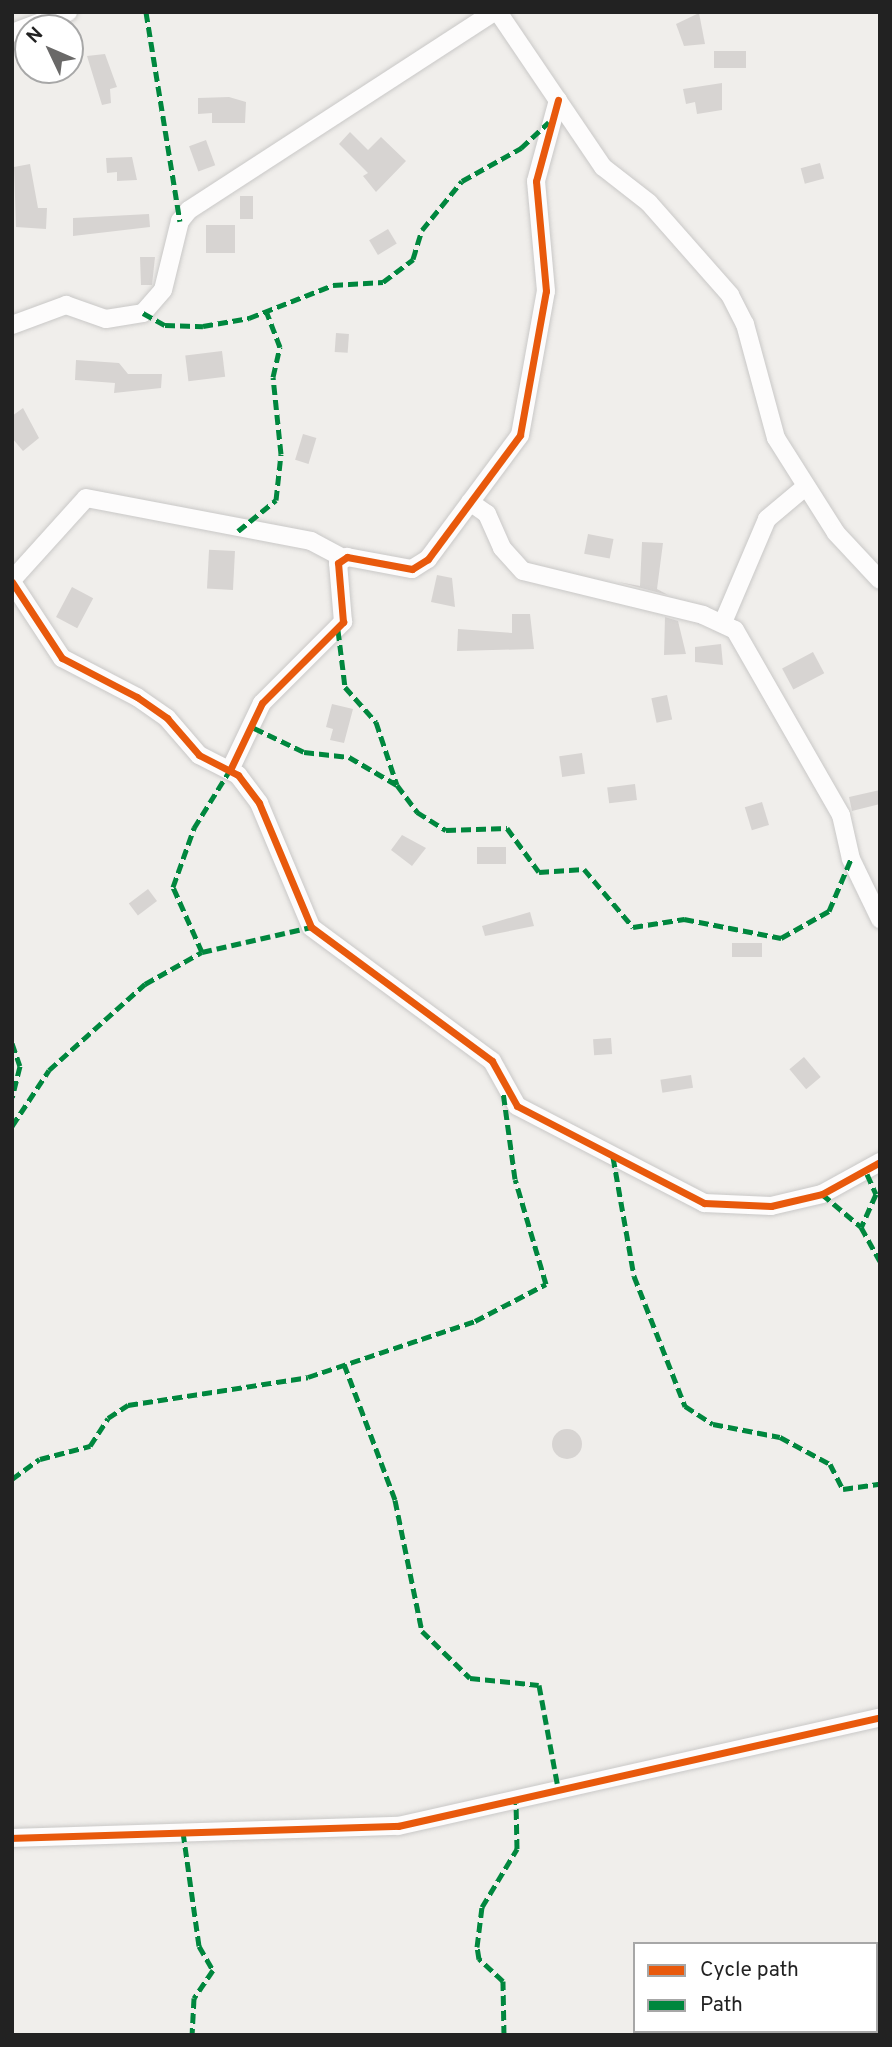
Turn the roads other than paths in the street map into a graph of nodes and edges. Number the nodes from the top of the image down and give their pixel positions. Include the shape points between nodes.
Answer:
1 (68, 12) edge
2 (496, 12) edge
3 (12, 33) edge
4 (558, 100) junction
5 (12, 325) edge
6 (804, 487) junction
7 (470, 502) junction
8 (342, 558) junction
9 (880, 580) edge
10 (12, 581) edge
11 (724, 620) junction
12 (230, 770) junction
13 (880, 919) edge
14 (880, 1163) edge
15 (880, 1717) edge
16 (12, 1838) edge

1 - 3 street
2 - 4 street
2 - 5 street via 189,210 180,221 163,290 143,313 106,319 66,305
4 - 6 street via 603,167 649,203 730,295 745,324 776,438
4 - 7 street via 536,181 547,277 531,393 511,452
6 - 9 street via 859,564
6 - 11 street via 767,519
7 - 8 street via 442,544 412,569
7 - 11 street via 487,514 502,548 523,571
8 - 10 street via 311,541 86,498
8 - 12 street via 335,569 343,622 262,703
10 - 12 street via 62,658 137,697 167,718 199,755
11 - 13 street via 759,669 841,815 851,859
12 - 14 street via 259,803 311,927 486,1056 520,1108 704,1203 771,1206 822,1194
15 - 16 street via 398,1826

